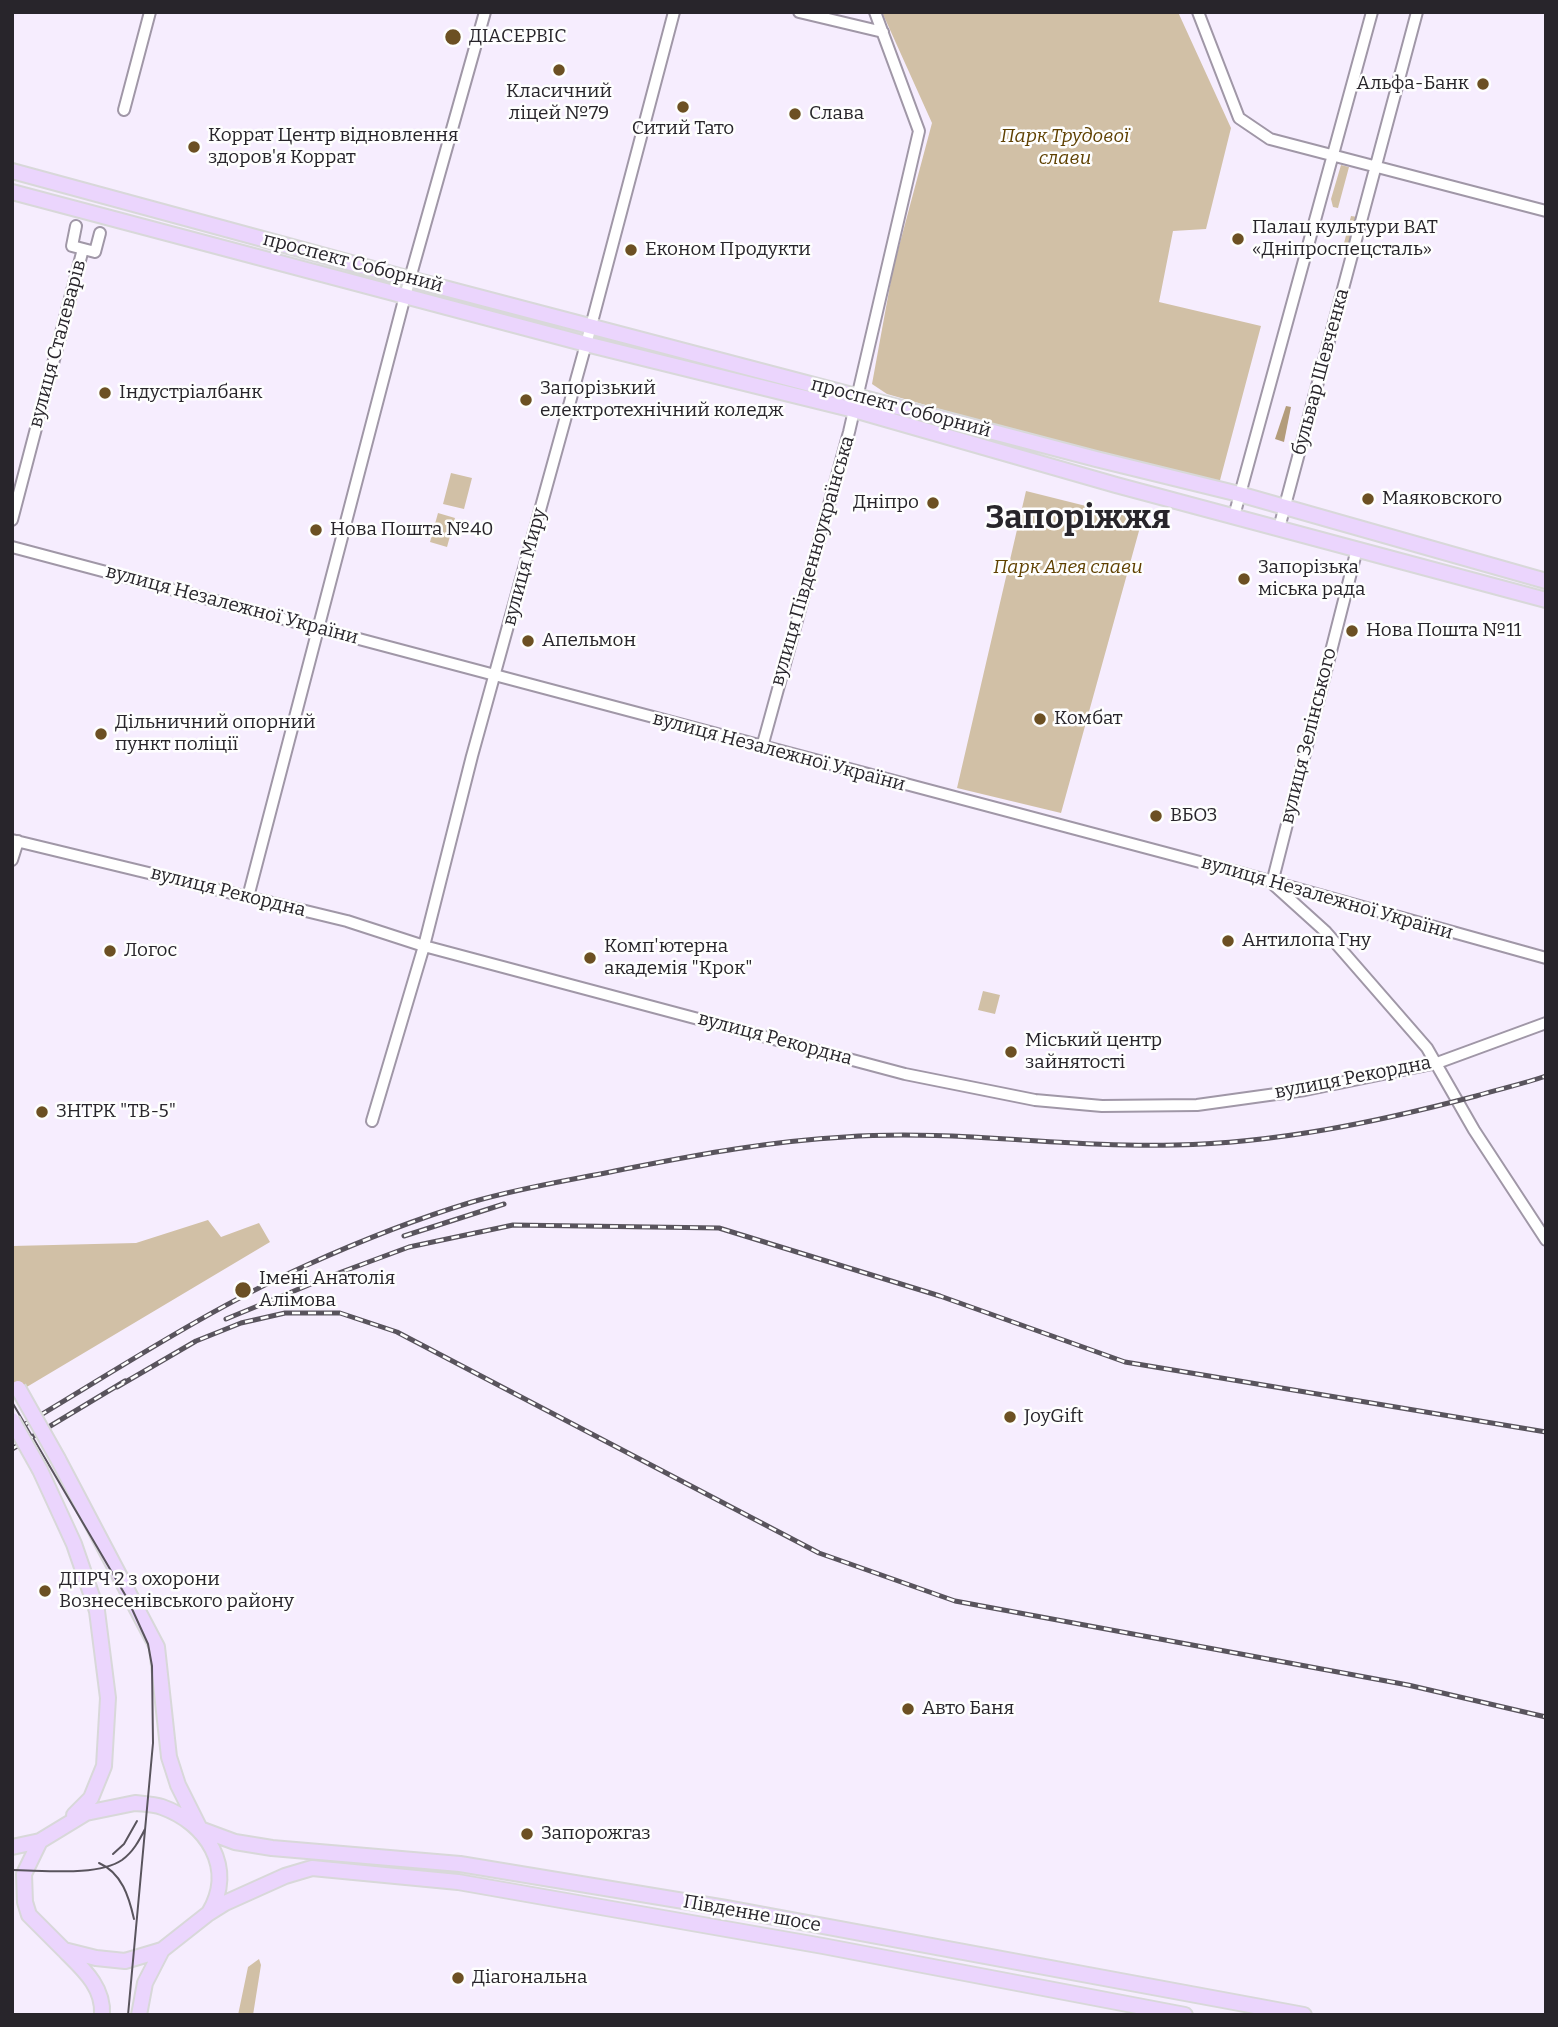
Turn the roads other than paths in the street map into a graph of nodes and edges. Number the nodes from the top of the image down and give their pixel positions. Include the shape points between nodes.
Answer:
1 (150, 12) edge
2 (485, 12) edge
3 (674, 12) edge
4 (799, 12) edge
5 (875, 12) edge
6 (1198, 12) edge
7 (1372, 12) edge
8 (1418, 12) edge
9 (883, 32) junction
10 (124, 110) dead end
11 (1332, 156) junction
12 (1375, 168) junction
13 (12, 171) edge
14 (12, 192) edge
15 (1546, 211) edge
16 (76, 226) dead end
17 (100, 233) dead end
18 (83, 249) junction
19 (410, 279) junction
20 (405, 296) junction
21 (591, 326) junction
22 (586, 344) junction
23 (856, 403) junction
24 (1239, 494) junction
25 (1284, 508) junction
26 (1234, 516) junction
27 (12, 520) edge
28 (1279, 528) junction
29 (12, 547) edge
30 (1357, 549) junction
31 (1546, 581) edge
32 (1546, 600) edge
33 (317, 627) junction
34 (495, 676) junction
35 (762, 747) junction
36 (15, 840) edge
37 (12, 860) edge
38 (1272, 883) junction
39 (248, 897) junction
40 (424, 946) junction
41 (1546, 958) edge
42 (1546, 1023) edge
43 (1437, 1063) junction
44 (372, 1121) dead end
45 (1546, 1240) edge
46 (15, 1384) edge
47 (12, 1420) edge
48 (65, 1824) junction
49 (200, 1829) junction
50 (40, 1841) junction
51 (12, 1847) edge
52 (12, 1907) edge
53 (726, 1908) junction
54 (209, 1913) junction
55 (29, 1915) junction
56 (721, 1928) junction
57 (64, 1950) junction
58 (162, 1950) junction
59 (971, 1953) junction
60 (969, 1974) junction
61 (102, 2015) edge
62 (139, 2015) edge
63 (1185, 2015) edge
64 (1304, 2015) edge

1 - 10 street
2 - 19 street
3 - 21 street, вулиця Миру
4 - 9 street
5 - 9 street, вулиця Південноукраїнська
6 - 11 street via 1239,118 1270,139
7 - 11 street
8 - 12 street, бульвар Шевченка
9 - 23 street, вулиця Південноукраїнська via 919,131
11 - 12 street
11 - 24 street
12 - 15 street
12 - 25 street, бульвар Шевченка
13 - 19 main road, проспект Соборний
14 - 20 main road, проспект Соборний
16 - 18 street, вулиця Сталеварів via 72,246
17 - 18 street, вулиця Сталеварів via 95,252
18 - 27 street, вулиця Сталеварів
19 - 20 street
19 - 21 main road, проспект Соборний
20 - 22 main road, проспект Соборний
20 - 33 street
21 - 22 street, вулиця Миру
21 - 23 main road, проспект Соборний
22 - 23 main road, проспект Соборний
22 - 34 street, вулиця Миру
23 - 24 main road, проспект Соборний
23 - 26 main road, проспект Соборний
23 - 35 street, вулиця Південноукраїнська
24 - 25 main road, проспект Соборний
24 - 26 street
25 - 28 street, бульвар Шевченка
25 - 31 main road, проспект Соборний
26 - 28 main road, проспект Соборний
28 - 30 main road, проспект Соборний
29 - 33 street, вулиця Незалежної України
30 - 32 main road, проспект Соборний
30 - 38 street, вулиця Зелінського
33 - 34 street, вулиця Незалежної України
33 - 39 street
34 - 35 street, вулиця Незалежної України
34 - 40 street, вулиця Миру
35 - 38 street, вулиця Незалежної України
36 - 37 street
36 - 39 street, вулиця Рекордна
38 - 41 street, вулиця Незалежної України
38 - 43 street via 1326,932
39 - 40 street, вулиця Рекордна
40 - 43 street, вулиця Рекордна via 905,1074 1035,1100 1102,1106 1197,1105 1305,1090
40 - 44 street, вулиця Миру
42 - 43 street, вулиця Рекордна
43 - 45 street via 1474,1130
46 - 49 main road, bridge via 157,1647 169,1757
47 - 48 main road, bridge via 74,1544 97,1611 108,1698 104,1766 91,1798
48 - 49 main road via 86,1813 135,1803 163,1807
48 - 50 main road
49 - 53 main road, Південне шосе via 235,1842 272,1848 460,1864
49 - 54 main road via 218,1861 219,1887
50 - 51 main road
50 - 55 main road via 24,1874
52 - 55 main road
53 - 56 main road
53 - 59 main road, Південне шосе
54 - 56 main road, Південне шосе via 312,1868 458,1882
54 - 58 main road
55 - 57 main road
56 - 60 main road, Південне шосе
57 - 58 main road via 125,1961
57 - 61 main road via 93,1979
58 - 62 main road via 145,1983
59 - 60 main road
59 - 64 main road, Південне шосе
60 - 63 main road, Південне шосе

